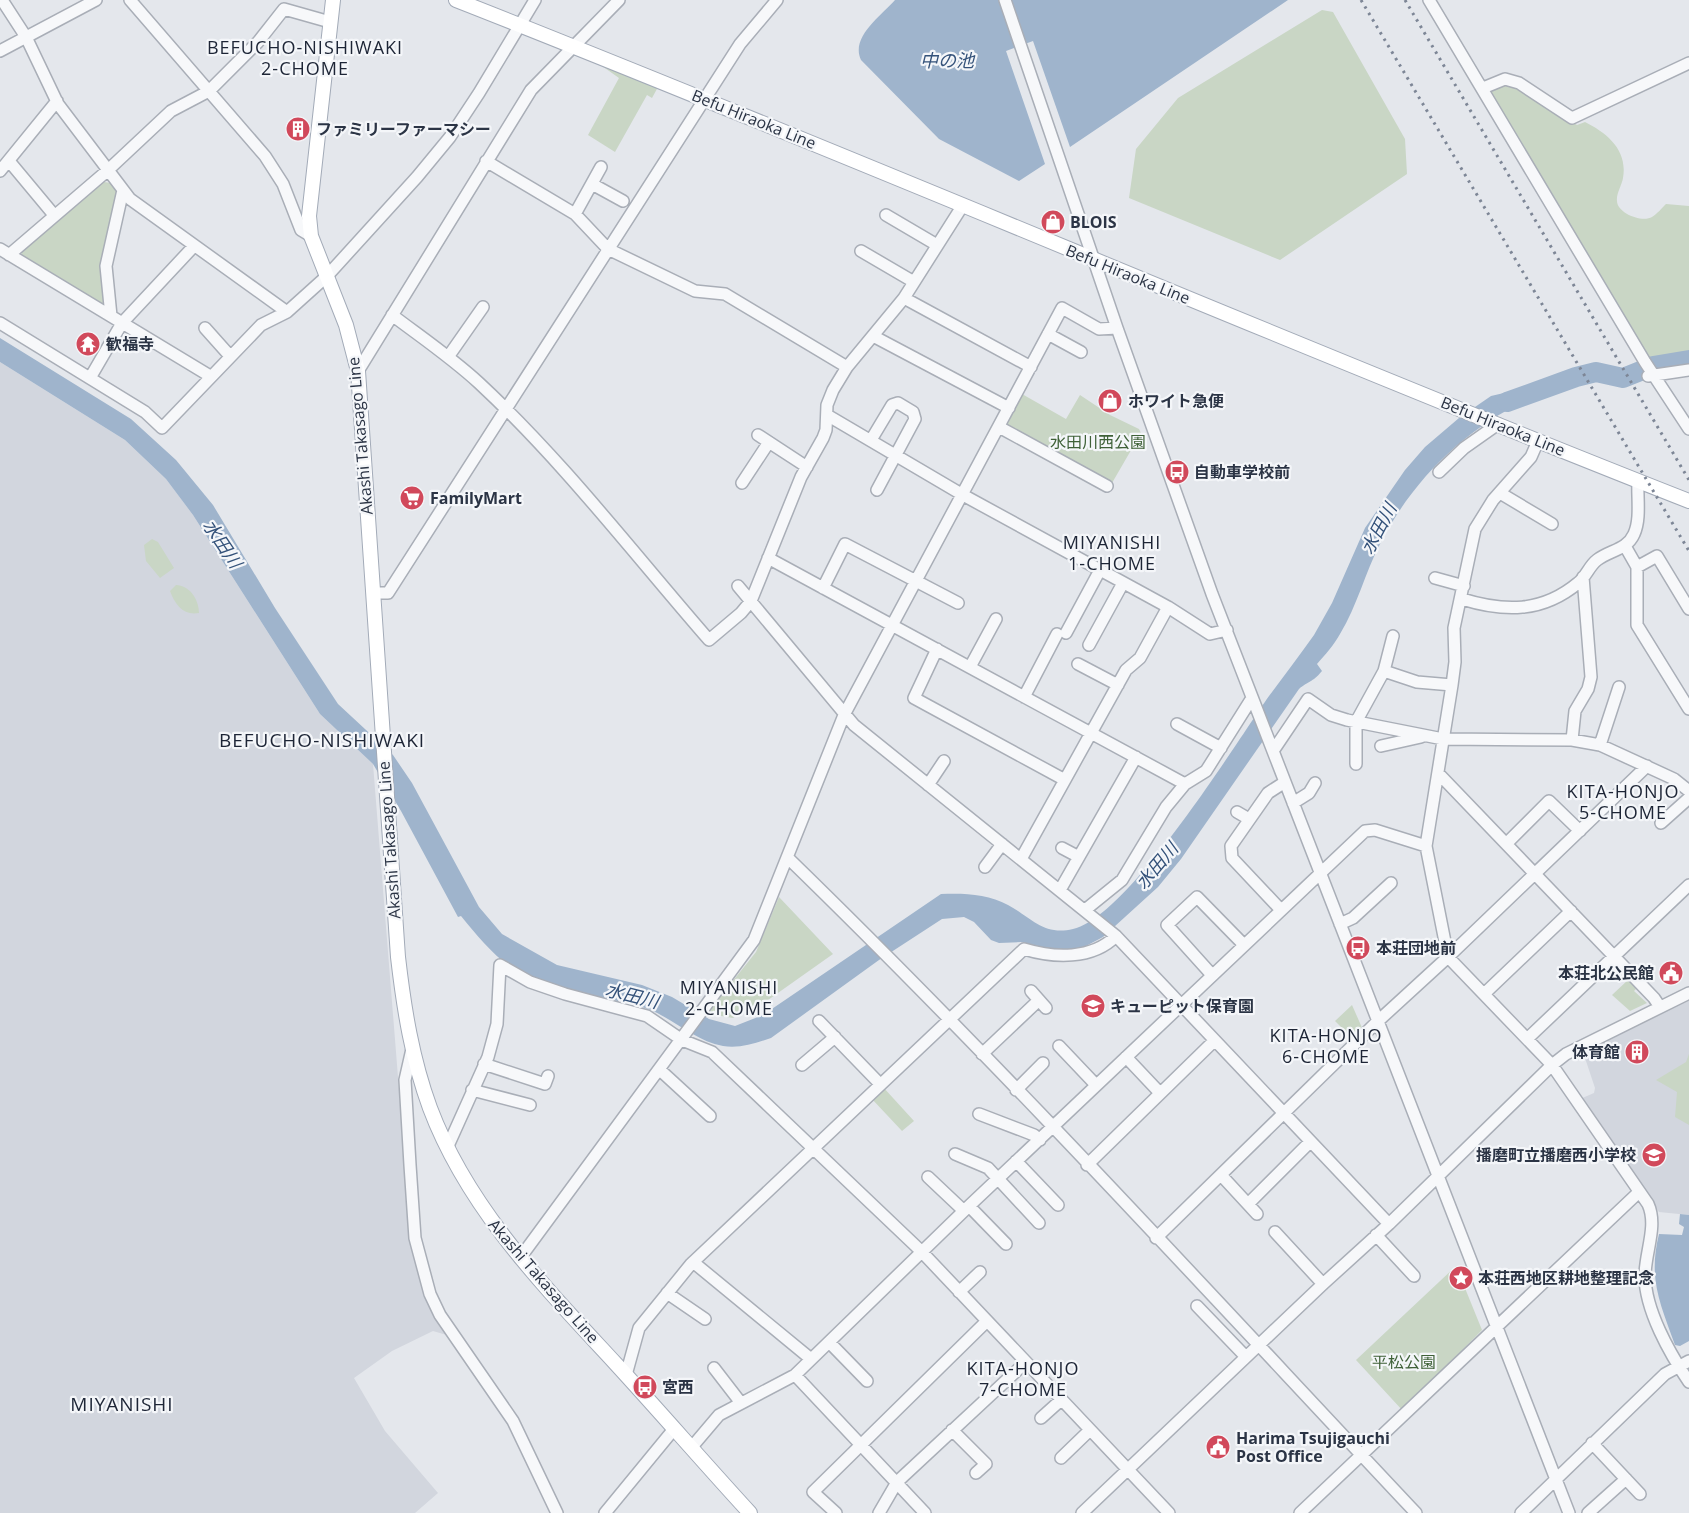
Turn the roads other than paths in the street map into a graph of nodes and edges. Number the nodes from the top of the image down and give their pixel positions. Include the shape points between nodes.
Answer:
1 (2, 0) edge
2 (96, 0) edge
3 (130, 0) edge
4 (333, 0) edge
5 (456, 0) edge
6 (534, 0) edge
7 (620, 0) edge
8 (777, 0) edge
9 (1005, 0) edge
10 (1429, 0) edge
11 (330, 22) junction
12 (521, 25) junction
13 (26, 37) junction
14 (574, 46) junction
15 (0, 51) edge
16 (1689, 63) edge
17 (1483, 88) junction
18 (209, 91) junction
19 (705, 99) junction
20 (57, 101) junction
21 (9, 161) junction
22 (486, 161) junction
23 (601, 167) dead end
24 (0, 170) edge
25 (108, 171) junction
26 (592, 184) junction
27 (123, 190) junction
28 (623, 201) dead end
29 (963, 205) junction
30 (574, 214) junction
31 (54, 215) junction
32 (886, 215) dead end
33 (311, 236) junction
34 (937, 245) junction
35 (194, 246) junction
36 (608, 248) junction
37 (861, 251) dead end
38 (4, 252) edge
39 (1095, 261) junction
40 (327, 276) junction
41 (914, 282) junction
42 (904, 298) junction
43 (482, 307) dead end
44 (288, 312) junction
45 (392, 315) junction
46 (111, 316) junction
47 (0, 323) edge
48 (122, 323) junction
49 (205, 328) dead end
50 (1117, 328) junction
51 (1048, 334) junction
52 (873, 336) junction
53 (1081, 352) dead end
54 (230, 356) junction
55 (448, 357) junction
56 (847, 367) junction
57 (1030, 367) junction
58 (1689, 370) edge
59 (358, 371) junction
60 (1651, 375) junction
61 (210, 376) junction
62 (90, 378) junction
63 (1009, 408) junction
64 (506, 410) junction
65 (827, 415) junction
66 (1493, 422) junction
67 (999, 427) junction
68 (1689, 429) edge
69 (758, 435) dead end
70 (871, 440) junction
71 (1538, 441) junction
72 (769, 442) junction
73 (896, 455) junction
74 (806, 467) junction
75 (750, 471) junction
76 (1439, 472) dead end
77 (760, 478) dead end
78 (1638, 480) junction
79 (742, 483) dead end
80 (1107, 486) dead end
81 (877, 490) dead end
82 (1500, 493) junction
83 (963, 495) junction
84 (1689, 500) edge
85 (1552, 524) dead end
86 (1625, 546) junction
87 (768, 558) junction
88 (1637, 566) junction
89 (1100, 570) junction
90 (1583, 577) junction
91 (1435, 578) dead end
92 (916, 581) junction
93 (1123, 582) junction
94 (738, 586) dead end
95 (1464, 586) junction
96 (823, 588) junction
97 (372, 593) junction
98 (1462, 598) junction
99 (750, 601) junction
100 (958, 603) dead end
101 (1168, 607) junction
102 (1689, 609) edge
103 (996, 619) dead end
104 (892, 625) junction
105 (1227, 630) junction
106 (1393, 636) dead end
107 (1089, 645) dead end
108 (937, 649) junction
109 (1078, 664) dead end
110 (970, 667) junction
111 (1384, 671) junction
112 (1118, 685) junction
113 (1452, 685) junction
114 (1619, 687) dead end
115 (1024, 697) junction
116 (1252, 698) junction
117 (1689, 709) edge
118 (844, 715) junction
119 (1356, 722) junction
120 (1177, 724) dead end
121 (1092, 734) junction
122 (1424, 736) junction
123 (1443, 739) junction
124 (1572, 740) junction
125 (1600, 745) junction
126 (1382, 746) dead end
127 (1221, 748) junction
128 (1273, 751) junction
129 (1136, 757) junction
130 (944, 761) dead end
131 (1356, 764) dead end
132 (1647, 766) junction
133 (1438, 773) junction
134 (1065, 780) junction
135 (1285, 782) junction
136 (1315, 783) dead end
137 (1185, 784) junction
138 (928, 785) junction
139 (1689, 791) edge
140 (1689, 798) edge
141 (1292, 803) junction
142 (1237, 812) dead end
143 (1249, 819) junction
144 (1661, 823) dead end
145 (1580, 831) junction
146 (1507, 843) junction
147 (1002, 844) junction
148 (1426, 846) junction
149 (1062, 848) dead end
150 (1079, 857) junction
151 (788, 858) junction
152 (1021, 859) junction
153 (985, 867) dead end
154 (1320, 872) junction
155 (1536, 874) junction
156 (1391, 883) dead end
157 (1689, 885) edge
158 (1060, 890) junction
159 (1085, 910) junction
160 (1281, 910) junction
161 (1571, 910) junction
162 (1340, 924) junction
163 (1116, 936) junction
164 (1244, 945) junction
165 (1615, 956) junction
166 (1448, 957) junction
167 (1212, 975) junction
168 (1689, 993) edge
169 (1484, 994) junction
170 (1038, 999) dead end
171 (1181, 1005) junction
172 (1660, 1007) junction
173 (948, 1020) junction
174 (819, 1021) dead end
175 (1377, 1022) junction
176 (835, 1037) junction
177 (1527, 1039) junction
178 (682, 1040) junction
179 (1214, 1040) junction
180 (1058, 1046) dead end
181 (412, 1049) junction
182 (982, 1054) junction
183 (1126, 1057) junction
184 (1042, 1063) dead end
185 (484, 1064) junction
186 (802, 1065) dead end
187 (1552, 1065) junction
188 (660, 1070) junction
189 (548, 1076) dead end
190 (880, 1084) junction
191 (1096, 1086) junction
192 (472, 1090) junction
193 (1016, 1090) junction
194 (1160, 1093) junction
195 (530, 1104) dead end
196 (979, 1114) dead end
197 (1283, 1115) junction
198 (710, 1116) dead end
199 (1052, 1128) junction
200 (1040, 1140) junction
201 (1310, 1142) junction
202 (448, 1146) junction
203 (813, 1147) junction
204 (955, 1154) dead end
205 (1016, 1161) junction
206 (1087, 1165) junction
207 (1222, 1175) junction
208 (1437, 1176) junction
209 (928, 1177) dead end
210 (998, 1178) junction
211 (1639, 1192) junction
212 (1058, 1204) dead end
213 (1248, 1204) junction
214 (966, 1208) junction
215 (1256, 1214) dead end
216 (1039, 1223) dead end
217 (1389, 1224) junction
218 (1275, 1232) dead end
219 (1376, 1236) junction
220 (1156, 1238) junction
221 (1006, 1244) dead end
222 (921, 1251) junction
223 (520, 1258) junction
224 (694, 1262) junction
225 (980, 1272) dead end
226 (1414, 1276) dead end
227 (1323, 1284) junction
228 (959, 1292) junction
229 (667, 1293) junction
230 (1197, 1306) dead end
231 (705, 1319) dead end
232 (987, 1321) junction
233 (1496, 1326) junction
234 (829, 1342) junction
235 (1258, 1346) junction
236 (1246, 1358) junction
237 (811, 1359) junction
238 (1689, 1361) edge
239 (1026, 1362) junction
240 (1677, 1365) junction
241 (714, 1368) dead end
242 (626, 1375) junction
243 (795, 1375) junction
244 (867, 1380) dead end
245 (1689, 1382) edge
246 (1061, 1400) junction
247 (741, 1403) junction
248 (1041, 1418) dead end
249 (674, 1429) junction
250 (952, 1430) junction
251 (1090, 1430) junction
252 (1592, 1443) junction
253 (861, 1445) junction
254 (691, 1448) junction
255 (1361, 1455) junction
256 (1061, 1458) dead end
257 (1127, 1469) junction
258 (976, 1473) dead end
259 (1626, 1479) junction
260 (1556, 1480) junction
261 (897, 1482) junction
262 (1640, 1494) dead end
263 (557, 1513) edge
264 (605, 1513) edge
265 (750, 1513) edge
266 (836, 1513) edge
267 (879, 1513) edge
268 (925, 1513) edge
269 (1082, 1513) edge
270 (1169, 1513) edge
271 (1300, 1513) edge
272 (1416, 1513) edge
273 (1521, 1513) edge
274 (1569, 1513) edge
275 (1588, 1513) edge

1 - 13 street
2 - 13 street
3 - 18 street
4 - 11 main road, Akashi Takasago Line
5 - 12 main road, Befu Hiraoka Line
6 - 12 street
7 - 14 street
8 - 19 street via 740,44
9 - 39 street
10 - 17 street
11 - 18 street via 284,9 258,42
11 - 33 main road, Akashi Takasago Line via 310,196
12 - 14 main road, Befu Hiraoka Line
12 - 40 street via 450,137
13 - 15 street
13 - 20 street
14 - 19 main road, Befu Hiraoka Line
14 - 22 street via 531,90
16 - 17 street via 1572,118 1519,83 1505,79
17 - 60 street
18 - 25 street via 171,111
18 - 33 street via 265,156 283,184 301,230
19 - 29 main road, Befu Hiraoka Line
19 - 36 street
20 - 21 street
20 - 25 street
21 - 24 street
21 - 31 street
22 - 30 street
22 - 45 street
23 - 26 street
25 - 27 street
25 - 31 street
26 - 28 street
26 - 30 street
27 - 35 street via 130,199
27 - 46 street via 106,266
29 - 34 street
29 - 39 main road, Befu Hiraoka Line
30 - 36 street
31 - 38 street
32 - 34 street
33 - 40 main road, Akashi Takasago Line
34 - 41 street
35 - 44 street
35 - 48 street
36 - 56 street via 695,291 725,294
36 - 64 street
37 - 41 street
38 - 46 street
39 - 50 street
39 - 66 main road, Befu Hiraoka Line
40 - 44 street
40 - 59 main road, Akashi Takasago Line
41 - 42 street
42 - 52 street
42 - 57 street
43 - 55 street via 469,316
44 - 54 street via 261,326
45 - 55 street
45 - 59 street
46 - 48 street
47 - 62 street
48 - 61 street
48 - 62 street
49 - 54 street
50 - 51 street via 1099,329 1062,308
50 - 105 street
51 - 53 street
51 - 57 street
52 - 56 street
52 - 63 street
54 - 61 street
55 - 64 street
56 - 65 street via 829,398
57 - 63 street
58 - 60 street
59 - 97 main road, Akashi Takasago Line
60 - 68 street
61 - 62 street via 162,428 144,412
63 - 67 street
64 - 97 street via 388,593
64 - 99 street via 588,498 709,640
65 - 70 street
65 - 74 street via 823,438
66 - 71 main road, Befu Hiraoka Line
66 - 76 street
67 - 80 street
67 - 83 street
69 - 72 street
70 - 73 street
70 - 73 street via 892,405 898,403 905,407 913,412 915,419
71 - 78 main road, Befu Hiraoka Line
71 - 82 street via 1531,457
72 - 74 street
72 - 75 street
73 - 81 street
73 - 83 street
74 - 87 street
75 - 77 street
75 - 79 street
78 - 84 main road, Befu Hiraoka Line
78 - 86 street via 1636,526
82 - 85 street
82 - 95 street via 1475,529
83 - 89 street
83 - 92 street
86 - 88 street
86 - 90 street via 1594,562
87 - 96 street
87 - 99 street
88 - 102 street via 1657,556
88 - 117 street via 1637,625
89 - 93 street
89 - 115 street
90 - 98 street via 1565,593 1526,608 1487,607
90 - 124 street via 1591,677 1575,711
91 - 95 street
92 - 96 street via 845,544
92 - 100 street
92 - 104 street
93 - 101 street
93 - 107 street
94 - 99 street
95 - 98 street
96 - 104 street
97 - 181 main road, Akashi Takasago Line via 398,957
98 - 113 street via 1454,628
99 - 118 street
101 - 105 street via 1210,634
101 - 112 street via 1140,658 1126,670
103 - 110 street
104 - 108 street
104 - 118 street
105 - 116 street
106 - 111 street
108 - 110 street
108 - 134 street via 914,698
109 - 112 street
110 - 115 street
111 - 113 street via 1417,682
111 - 119 street
112 - 121 street
113 - 123 street
114 - 125 street
115 - 121 street
116 - 127 street
116 - 128 street
118 - 138 street
118 - 151 street
119 - 122 street
119 - 128 street via 1331,715 1308,699
119 - 131 street
120 - 127 street
121 - 129 street
121 - 134 street
122 - 123 street
122 - 126 street
123 - 124 street
123 - 133 street
124 - 125 street
125 - 132 street
127 - 137 street via 1206,771
128 - 135 street
129 - 137 street
129 - 150 street
130 - 138 street
132 - 139 street via 1674,779
132 - 145 street
133 - 146 street
133 - 148 street
134 - 152 street
135 - 141 street
135 - 143 street via 1268,792
136 - 141 street via 1309,793
137 - 159 street via 1166,807 1122,880
138 - 147 street
140 - 144 street
141 - 154 street
142 - 143 street
143 - 160 street via 1231,846 1232,858
145 - 146 street via 1549,801
145 - 155 street
146 - 155 street
147 - 152 street
147 - 153 street
148 - 154 street via 1370,829
148 - 166 street
149 - 150 street
150 - 158 street
151 - 173 street
151 - 178 street via 754,940
152 - 158 street
154 - 160 street
154 - 162 street
155 - 161 street
155 - 166 street
156 - 162 street via 1353,918
157 - 165 street
158 - 159 street
159 - 163 street
160 - 164 street
161 - 165 street
161 - 169 street
162 - 175 street
163 - 171 street
163 - 173 street via 1100,947 1064,956 1024,949
164 - 167 street
164 - 167 street via 1197,897 1167,925
165 - 172 street
165 - 177 street
166 - 169 street
166 - 175 street
167 - 171 street
168 - 172 street
169 - 177 street
170 - 182 street
171 - 179 street
171 - 183 street
172 - 187 street via 1566,1054
173 - 182 street
173 - 190 street
174 - 176 street
175 - 197 street
175 - 208 street
176 - 186 street
176 - 190 street
177 - 187 street
178 - 185 street via 647,1016 530,982 500,965 497,1024
178 - 188 street
178 - 203 street via 712,1052
179 - 194 street
179 - 197 street
180 - 191 street
181 - 202 main road, Akashi Takasago Line via 430,1108
181 - 263 street via 405,1080 415,1238 430,1294 440,1315 513,1422
182 - 193 street
183 - 191 street
183 - 194 street
184 - 193 street
185 - 189 street via 534,1077 544,1084
185 - 192 street
187 - 208 street
187 - 211 street
188 - 198 street
188 - 223 street
190 - 203 street
191 - 199 street
192 - 195 street
192 - 202 street
193 - 199 street
194 - 206 street
196 - 200 street
197 - 201 street
197 - 207 street
199 - 200 street
199 - 206 street
200 - 205 street
201 - 213 street
201 - 217 street
202 - 223 main road, Akashi Takasago Line via 468,1186
203 - 222 street
203 - 224 street
204 - 210 street via 988,1168
205 - 210 street
205 - 212 street
206 - 220 street
207 - 213 street
207 - 220 street
208 - 217 street
208 - 233 street
209 - 214 street
210 - 214 street
210 - 216 street
211 - 233 street
211 - 240 street via 1653,1214 1645,1277 1649,1297
213 - 215 street
214 - 221 street
214 - 222 street
217 - 219 street
218 - 227 street
219 - 226 street
219 - 227 street
220 - 235 street
222 - 228 street
222 - 234 street
223 - 242 main road, Akashi Takasago Line
224 - 229 street
224 - 237 street
225 - 228 street
227 - 235 street
228 - 232 street
229 - 231 street
229 - 242 street via 639,1328
230 - 236 street
232 - 239 street
232 - 253 street
233 - 255 street
233 - 260 street
234 - 237 street
234 - 244 street
235 - 236 street
235 - 255 street
236 - 257 street
237 - 243 street
238 - 240 street
239 - 246 street
239 - 250 street
240 - 245 street
240 - 252 street
241 - 247 street
242 - 249 main road, Akashi Takasago Line
243 - 247 street
243 - 253 street
246 - 248 street
246 - 251 street
247 - 254 street via 719,1415
249 - 254 main road, Akashi Takasago Line
249 - 264 street
250 - 258 street via 986,1464
250 - 261 street
251 - 256 street
251 - 257 street
252 - 259 street
252 - 260 street
253 - 261 street
253 - 266 street via 813,1492
254 - 265 main road, Akashi Takasago Line
255 - 271 street
255 - 272 street
257 - 269 street
257 - 270 street
259 - 262 street
259 - 275 street
260 - 273 street
260 - 274 street
261 - 267 street
261 - 268 street

